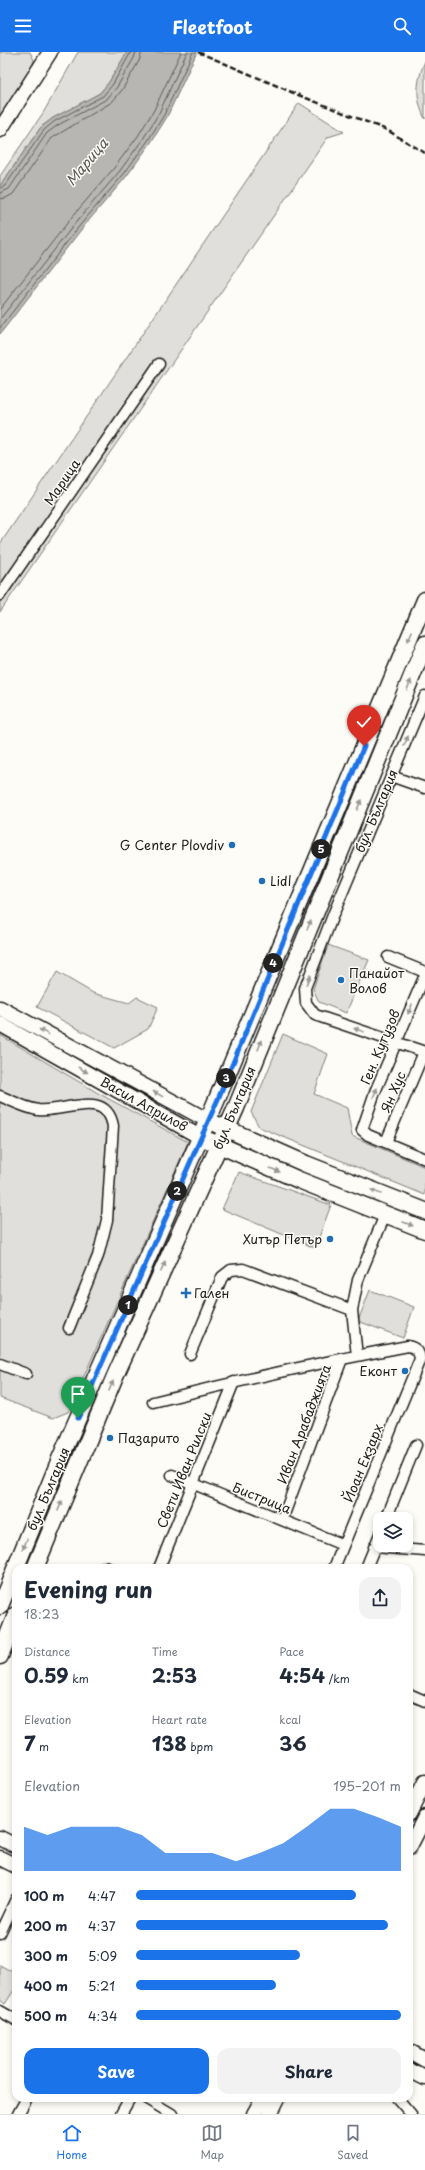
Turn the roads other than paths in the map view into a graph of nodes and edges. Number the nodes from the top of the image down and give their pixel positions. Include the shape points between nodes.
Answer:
1 (49, 52) edge
2 (0, 130) edge
3 (159, 364) dead end
4 (0, 595) edge
5 (425, 600) edge
6 (425, 644) edge
7 (425, 696) edge
8 (364, 746) junction
9 (381, 753) junction
10 (391, 776) junction
11 (425, 788) edge
12 (388, 957) dead end
13 (425, 972) edge
14 (425, 976) edge
15 (0, 1008) edge
16 (0, 1024) edge
17 (396, 1043) junction
18 (425, 1052) edge
19 (0, 1096) edge
20 (207, 1120) junction
21 (226, 1129) junction
22 (200, 1137) junction
23 (386, 1142) junction
24 (219, 1146) junction
25 (425, 1159) edge
26 (425, 1211) edge
27 (385, 1215) junction
28 (425, 1230) edge
29 (352, 1310) junction
30 (69, 1328) dead end
31 (190, 1354) dead end
32 (358, 1356) junction
33 (342, 1359) junction
34 (0, 1364) edge
35 (421, 1370) edge
36 (26, 1374) dead end
37 (234, 1382) junction
38 (153, 1402) dead end
39 (416, 1445) dead end
40 (172, 1475) dead end
41 (192, 1484) junction
42 (389, 1512) edge
43 (282, 1520) junction
44 (343, 1545) junction
45 (373, 1550) edge
46 (413, 1550) edge
47 (425, 1551) edge
48 (17, 1564) edge
49 (37, 1564) edge
50 (161, 1564) edge
51 (336, 1564) edge
52 (368, 1564) edge
53 (12, 1577) edge
54 (0, 1606) edge
55 (12, 1625) edge
56 (0, 1656) edge
57 (413, 1696) edge
58 (425, 1701) edge
59 (425, 1782) edge
60 (413, 1806) edge
61 (425, 1817) edge
62 (0, 1838) edge
63 (413, 1840) edge
64 (12, 1844) edge
65 (0, 1858) edge
66 (12, 1864) edge
67 (12, 1908) edge
68 (0, 1933) edge
69 (0, 2011) edge
70 (12, 2018) edge
71 (413, 2053) edge
72 (425, 2060) edge
73 (413, 2072) edge
74 (425, 2078) edge
75 (25, 2102) edge
76 (128, 2102) edge
77 (152, 2102) edge
78 (261, 2102) edge
79 (276, 2102) edge
80 (400, 2102) edge
81 (18, 2114) edge
82 (121, 2114) edge
83 (172, 2114) edge
84 (254, 2114) edge
85 (270, 2114) edge
86 (411, 2114) edge

1 - 2 main road
3 - 4 street, Марица
5 -> 8 main road, бул. България
9 -> 6 main road, бул. България
10 -> 7 street, бул. България
8 - 9 main road
8 - 20 main road, бул. България
21 -> 9 main road, бул. България
10 - 11 street
17 -> 10 street, бул. България via 315,1015 306,1003 305,988
12 - 13 street
14 -> 17 street, Ген. Кутузов
20 -> 15 main road, Васил Априлов
16 -> 22 main road, Васил Априлов
17 - 18 street
23 -> 17 street, Ген. Кутузов via 368,1135 362,1130 362,1123
18 - 23 street, Ян Хус
19 - 30 street via 38,1110 90,1104 106,1109 111,1116 113,1126 107,1220 98,1256
20 - 21 main road, Васил Априлов
20 - 22 main road, бул. България
21 - 24 main road, бул. България
26 -> 21 main road, Васил Априлов
22 - 24 main road, Васил Априлов
22 -> 48 main road, бул. България
23 - 25 street
24 -> 27 main road, Васил Априлов
49 -> 24 main road, бул. България via 115,1376
27 -> 28 main road, Васил Априлов
27 - 29 street via 358,1280
29 - 31 street via 243,1269 231,1270 222,1278
29 - 32 street
32 - 33 street
32 - 35 street via 408,1346 419,1352
33 - 37 street
33 - 43 street, Иван Арабаджията
34 - 36 street
35 - 44 street, Йоан Екзарх
37 - 38 street
37 - 41 street, Свети Иван Рилски
39 - 42 street
40 - 41 street, Бистрица
41 - 43 street, Бистрица
41 - 50 street, Свети Иван Рилски
43 - 44 street, Бистрица
44 - 51 street, Йоан Екзарх
45 - 52 street
46 - 47 street
53 -> 54 main road, бул. България
55 - 56 main road
57 - 58 street
59 - 60 main road
61 - 63 main road
62 - 64 main road
65 - 66 main road
67 - 68 street
69 - 70 street
71 - 72 main road
73 - 74 main road
75 - 81 street
76 - 82 street
77 - 83 street
78 - 84 main road
79 - 85 main road
80 - 86 street

